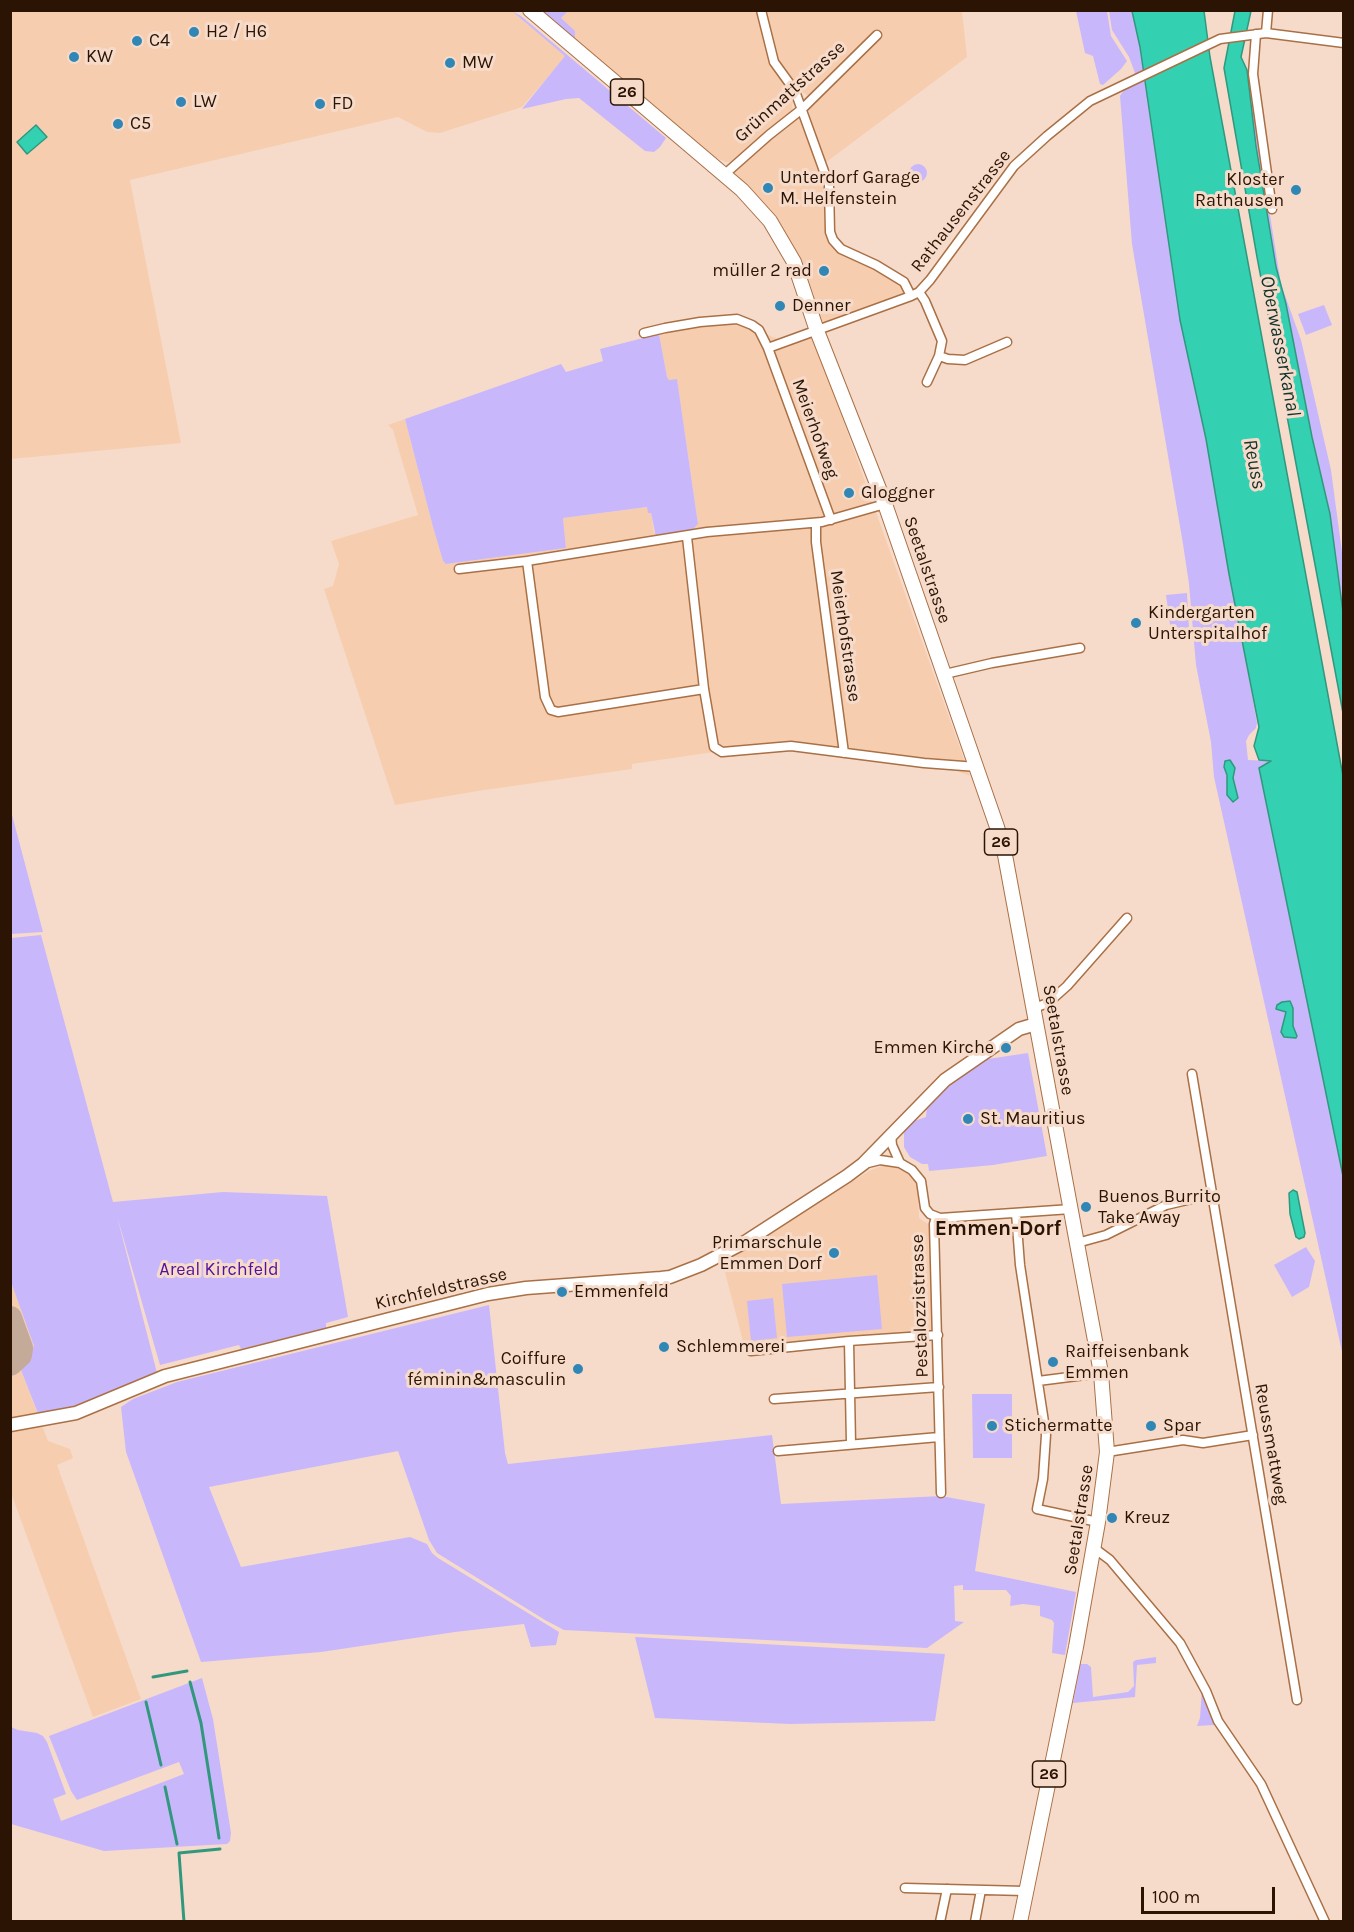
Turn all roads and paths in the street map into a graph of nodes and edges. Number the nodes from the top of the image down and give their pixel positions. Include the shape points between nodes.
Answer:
1 (530, 10) edge
2 (761, 10) edge
3 (1268, 10) edge
4 (1266, 33) junction
5 (1256, 34) junction
6 (877, 35) dead end
7 (1344, 44) edge
8 (802, 109) junction
9 (725, 174) junction
10 (1272, 209) dead end
11 (915, 294) junction
12 (817, 331) junction
13 (644, 333) dead end
14 (1007, 342) dead end
15 (768, 348) junction
16 (939, 356) junction
17 (927, 382) dead end
18 (885, 504) junction
19 (831, 520) junction
20 (816, 523) junction
21 (687, 537) junction
22 (527, 561) junction
23 (459, 569) dead end
24 (1080, 648) dead end
25 (945, 674) junction
26 (704, 689) junction
27 (844, 753) junction
28 (977, 767) junction
29 (1127, 918) dead end
30 (1034, 1008) junction
31 (1036, 1024) junction
32 (1192, 1074) dead end
33 (891, 1135) junction
34 (900, 1162) junction
35 (862, 1164) junction
36 (1214, 1194) junction
37 (1071, 1209) junction
38 (1016, 1213) junction
39 (936, 1217) junction
40 (1077, 1242) junction
41 (938, 1335) junction
42 (849, 1341) junction
43 (751, 1351) dead end
44 (1101, 1373) junction
45 (1038, 1381) junction
46 (939, 1387) junction
47 (850, 1392) junction
48 (774, 1399) dead end
49 (10, 1425) edge
50 (1253, 1435) junction
51 (939, 1437) junction
52 (851, 1444) junction
53 (778, 1450) dead end
54 (1107, 1452) junction
55 (941, 1493) dead end
56 (1098, 1522) junction
57 (1094, 1548) junction
58 (1297, 1700) dead end
59 (905, 1888) dead end
60 (947, 1889) junction
61 (981, 1890) junction
62 (1025, 1891) junction
63 (940, 1922) edge
64 (975, 1922) edge
65 (1020, 1922) edge
66 (1325, 1922) edge

1 - 9 main road, Seetalstrasse / 26
2 - 8 street via 774,62 795,91
3 - 4 street
4 - 5 street
4 - 7 street
5 - 10 street via 1252,74
5 - 11 street, Rathausenstrasse via 1215,41 1084,105 1014,166 930,280
6 - 8 street, Grünmattstrasse
8 - 9 street, Grünmattstrasse
8 - 11 street via 829,185 833,240 841,249 904,282
9 - 12 main road, Seetalstrasse / 26 via 756,203 776,231 798,270
11 - 12 street, Rathausenstrasse
11 - 16 street, Rathausenstrasse via 940,336
12 - 15 street
12 - 18 main road, Seetalstrasse / 26
13 - 15 street via 737,319 759,330
14 - 16 street via 965,360
15 - 19 street, Meierhofweg
16 - 17 street
18 - 19 street
18 - 25 main road, Seetalstrasse / 26
19 - 20 street
20 - 21 street
20 - 27 street, Meierhofstrasse
21 - 22 street
21 - 26 street
22 - 23 street
22 - 26 street via 544,697 551,710
24 - 25 street
25 - 28 main road, Seetalstrasse / 26
26 - 27 street via 714,747 723,752 791,746
27 - 28 street
28 - 30 main road, Seetalstrasse / 26 via 1005,855
29 - 30 street via 1067,986 1048,1003
30 - 31 main road, Seetalstrasse / 26
31 - 33 street, Kirchfeldstrasse via 1019,1029 945,1080
31 - 37 main road, Seetalstrasse / 26
32 - 36 street, Reussmattweg
33 - 34 street
33 - 35 street, Kirchfeldstrasse
34 - 35 street via 880,1160
34 - 39 street via 918,1176 925,1208
35 - 49 street, Kirchfeldstrasse via 745,1242 670,1277 489,1294 165,1376 76,1413
36 - 40 street via 1166,1205 1106,1235
36 - 50 street, Reussmattweg
37 - 38 street, Pestalozzistrasse
37 - 40 main road, Seetalstrasse / 26
38 - 39 street, Pestalozzistrasse
38 - 45 street
39 - 41 street, Pestalozzistrasse
40 - 44 main road, Seetalstrasse / 26
41 - 42 street
41 - 46 street, Pestalozzistrasse
42 - 43 street
42 - 47 street
44 - 45 street
44 - 54 main road, Seetalstrasse / 26
45 - 56 street via 1046,1436 1037,1509
46 - 47 street
46 - 51 street, Pestalozzistrasse
47 - 48 street
47 - 52 street
50 - 54 street via 1203,1443 1183,1440
50 - 58 street, Reussmattweg
51 - 52 street
51 - 55 street, Pestalozzistrasse
52 - 53 street
54 - 56 main road, Seetalstrasse / 26
56 - 57 main road, Seetalstrasse / 26
57 - 62 main road, Seetalstrasse / 26
57 - 66 street via 1110,1560 1180,1643 1218,1721 1261,1784
59 - 60 street
60 - 61 street
60 - 63 street
61 - 62 street
61 - 64 street
62 - 65 main road, Seetalstrasse / 26

